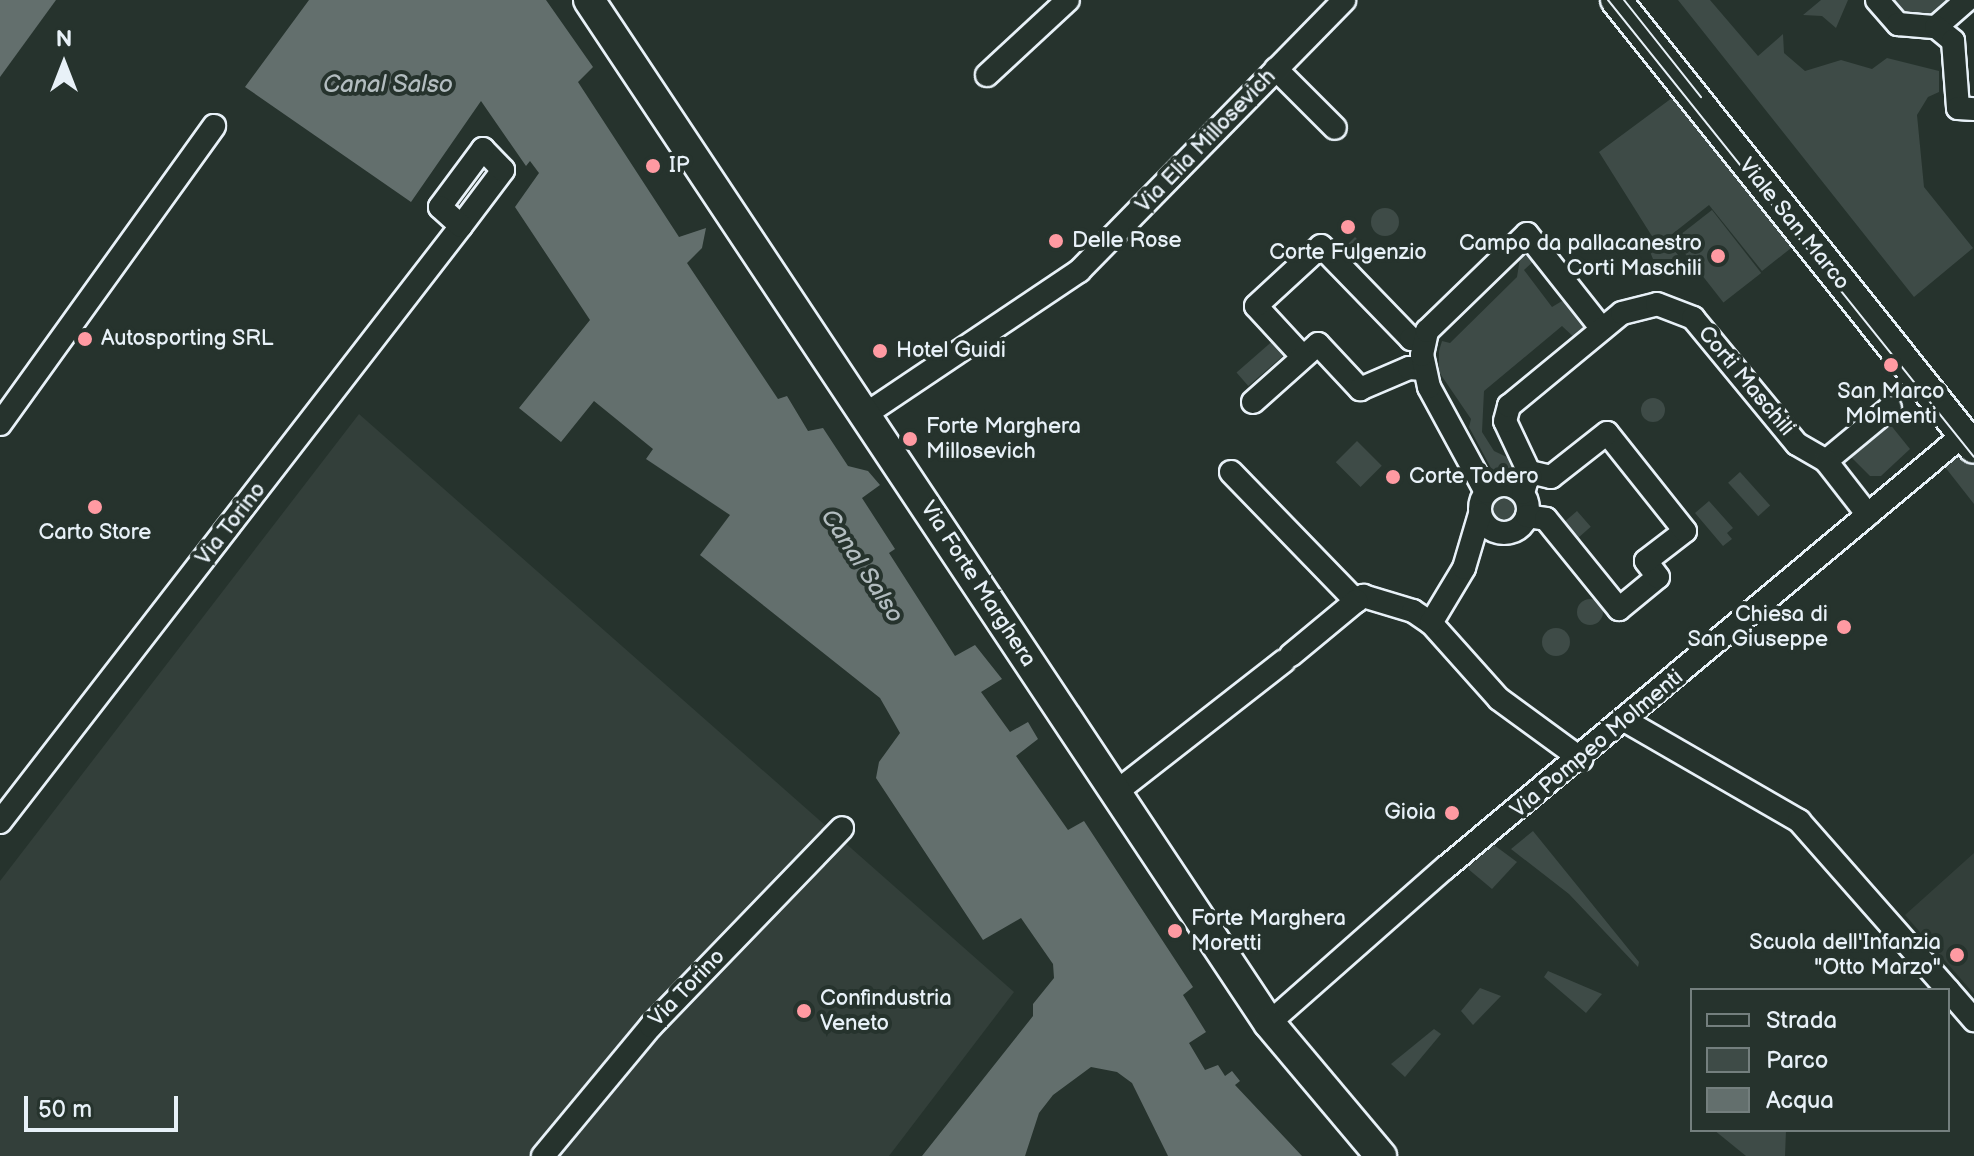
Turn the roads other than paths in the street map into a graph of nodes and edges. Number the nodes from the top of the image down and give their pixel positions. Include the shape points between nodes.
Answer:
1 (1068, 0) edge
2 (1344, 0) edge
3 (1616, 0) edge
4 (1877, 0) edge
5 (1967, 0) edge
6 (592, 1) edge
7 (1936, 27) junction
8 (1276, 69) junction
9 (987, 75) dead end
10 (1974, 109) edge
11 (214, 126) dead end
12 (1335, 128) dead end
13 (461, 226) dead end
14 (1602, 329) junction
15 (1424, 340) junction
16 (1310, 350) junction
17 (1423, 369) junction
18 (1253, 402) dead end
19 (1890, 408) dead end
20 (866, 414) junction
21 (0, 424) edge
22 (1969, 441) edge
23 (1826, 461) junction
24 (1231, 472) dead end
25 (1526, 483) junction
26 (1486, 492) junction
27 (1480, 514) junction
28 (1868, 515) junction
29 (1527, 516) junction
30 (1510, 532) junction
31 (1464, 568) junction
32 (1356, 601) junction
33 (1431, 623) junction
34 (1626, 721) junction
35 (1581, 759) junction
36 (1115, 793) junction
37 (0, 822) edge
38 (842, 828) dead end
39 (1946, 988) edge
40 (1950, 992) edge
41 (1974, 1020) edge
42 (1269, 1023) junction
43 (543, 1156) edge
44 (1381, 1156) edge

1 - 9 street
2 - 8 street, Via Elia Millosevich
3 - 22 street, Viale San Marco
4 - 7 street via 1898,24
5 - 7 street
6 - 20 street, Via Forte Marghera
7 - 10 street via 1953,41 1958,108
8 - 12 street
8 - 20 street, Via Elia Millosevich via 1079,271
11 - 21 street
13 - 37 street, Via Torino
14 - 15 street via 1527,234
14 - 23 street, Corti Maschili via 1640,305 1686,313 1797,444
14 - 25 street, Corti Maschili via 1505,414
15 - 16 street via 1411,339 1321,246 1256,306
15 - 17 street
16 - 17 street via 1360,389 1409,368
16 - 18 street
17 - 26 street
19 - 23 street
20 - 36 street, Via Forte Marghera
22 - 28 street, Via Pompeo Molmenti
23 - 28 street, Corti Maschili
24 - 32 street
25 - 26 street
25 - 29 street, Corti Maschili
25 - 29 street via 1551,477 1607,433 1685,531 1646,561 1658,577 1619,609 1546,519
26 - 27 street
27 - 30 street via 1495,531
27 - 31 street
28 - 34 street, Via Pompeo Molmenti
29 - 30 street
30 - 31 street
31 - 33 street
32 - 33 street via 1363,596 1413,611
32 - 36 street
33 - 35 street via 1499,699
34 - 35 street, Via Pompeo Molmenti
34 - 39 street via 1799,821
35 - 42 street, Via Pompeo Molmenti via 1445,868
36 - 42 street, Via Forte Marghera
38 - 43 street, Via Torino via 651,1026
40 - 41 street
42 - 44 street, Via Forte Marghera

